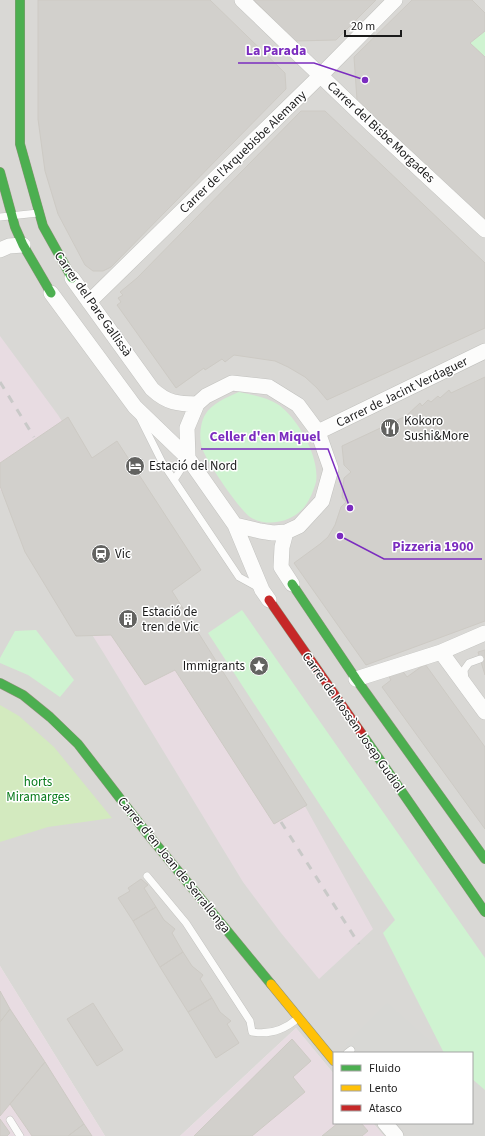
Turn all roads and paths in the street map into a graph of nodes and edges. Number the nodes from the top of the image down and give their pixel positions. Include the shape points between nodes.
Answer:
1 (20, 0) edge
2 (242, 0) edge
3 (395, 0) edge
4 (321, 75) junction
5 (0, 172) edge
6 (39, 213) junction
7 (11, 216) junction
8 (0, 217) edge
9 (485, 230) edge
10 (23, 245) junction
11 (0, 250) edge
12 (72, 278) joint
13 (51, 293) joint
14 (89, 302) junction
15 (485, 351) edge
16 (197, 404) junction
17 (135, 407) junction
18 (318, 432) junction
19 (188, 458) junction
20 (174, 480) junction
21 (234, 525) junction
22 (286, 532) junction
23 (292, 584) joint
24 (266, 595) junction
25 (485, 633) edge
26 (441, 652) junction
27 (480, 659) dead end
28 (356, 679) junction
29 (0, 684) edge
30 (485, 705) edge
31 (485, 712) edge
32 (485, 859) edge
33 (147, 876) dead end
34 (485, 912) edge
35 (299, 1018) junction
36 (333, 1060) edge
37 (10, 1120) dead end
38 (386, 1124) edge
39 (20, 1136) edge
40 (396, 1136) edge

1 - 6 street, Carrer del Pare Gallissà via 20,144
2 - 4 street, Carrer del Bisbe Morgades
3 - 4 street, Carrer de l'Arquebisbe Alemany
4 - 9 street, Carrer del Bisbe Morgades
4 - 14 street, Carrer de l'Arquebisbe Alemany
5 - 7 street, Carrer del Pare Gallissà
6 - 7 lane
6 - 12 street, Carrer del Pare Gallissà via 48,236
7 - 8 lane
7 - 10 street, Carrer del Pare Gallissà
10 - 11 street
10 - 13 street, Carrer del Pare Gallissà
12 - 14 street, Carrer del Pare Gallissà
13 - 17 street, Carrer del Pare Gallissà
14 - 16 street, Carrer del Pare Gallissà via 152,389 173,402
15 - 18 street, Carrer de Jacint Verdaguer
16 - 18 street via 206,396 232,384 269,387 298,405
16 - 19 street via 187,428
17 - 19 street, Carrer del Pare Gallissà
17 - 20 lane via 162,462
18 - 22 street via 331,469 322,501 299,526
19 - 20 lane
19 - 21 street, Carrer del Pare Gallissà
20 - 24 lane via 240,577
21 - 22 street via 273,533
21 - 24 street, Carrer de Mossèn Josep Gudiol
22 - 23 street via 281,567
23 - 28 street
24 - 34 street, Carrer de Mossèn Josep Gudiol
25 - 26 street
26 - 28 street
26 - 31 street
27 - 30 lane via 469,663 464,670 464,678
28 - 32 street
29 - 35 street, Carrer d'en Joan de Serrallonga via 23,695 78,744 146,832
33 - 35 lane via 186,923 250,1021 252,1032 264,1034 288,1027
35 - 36 street, Carrer d'en Joan de Serrallonga
37 - 39 lane
38 - 40 street

